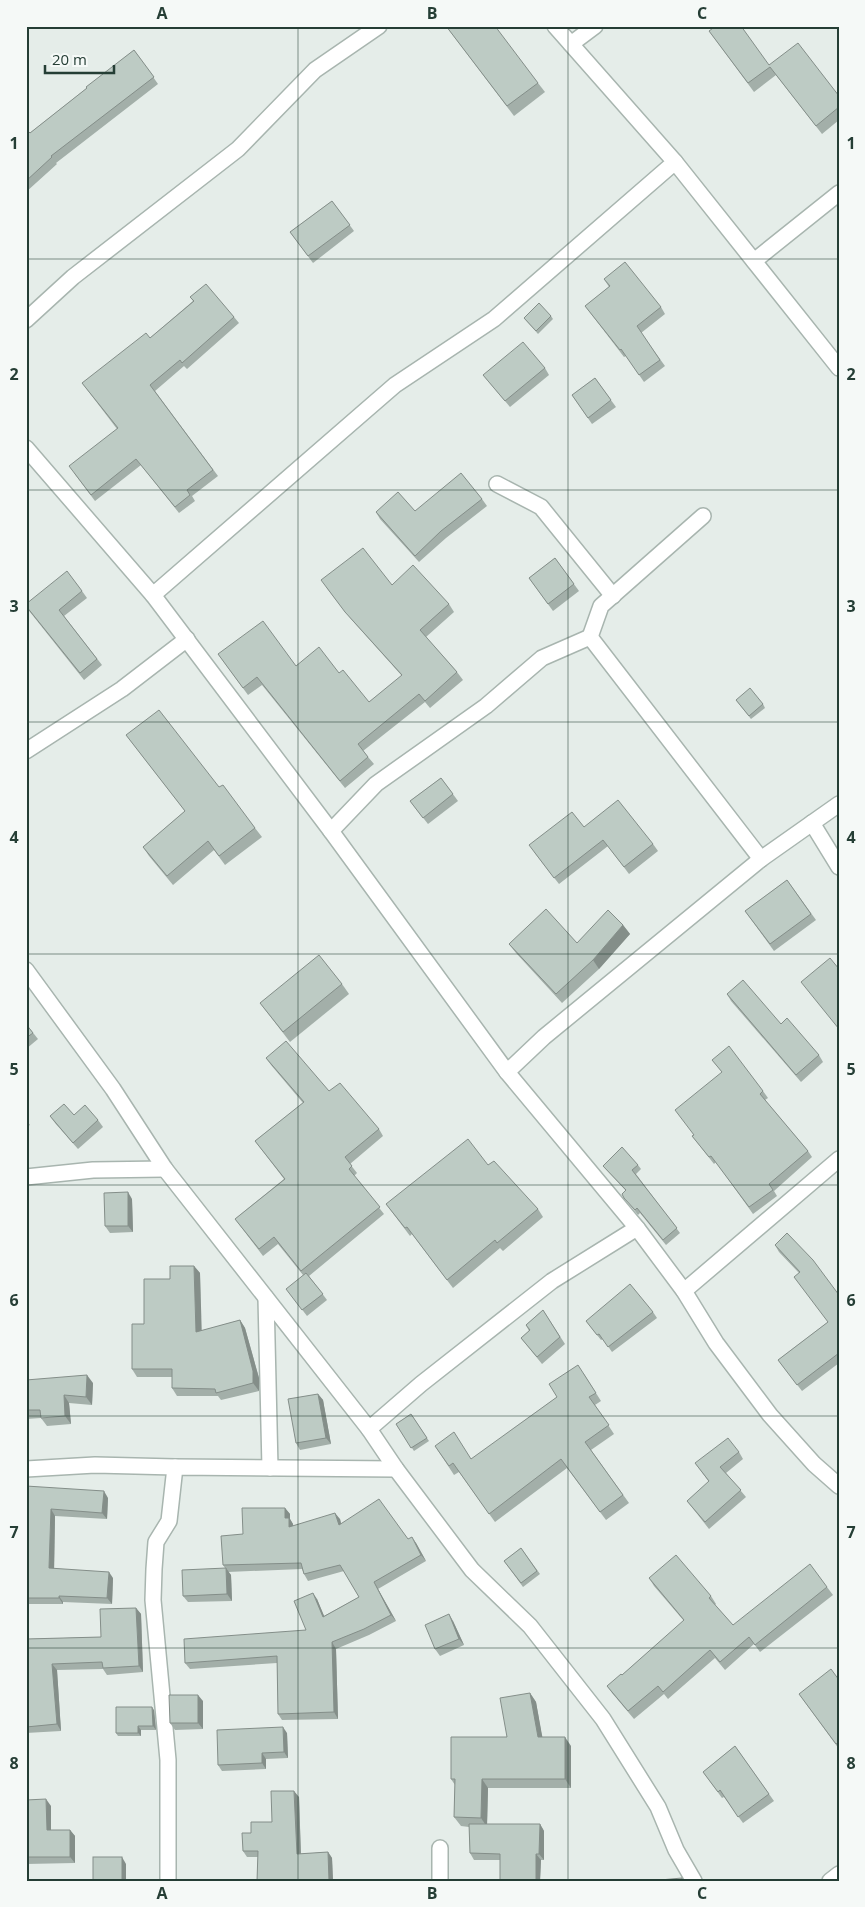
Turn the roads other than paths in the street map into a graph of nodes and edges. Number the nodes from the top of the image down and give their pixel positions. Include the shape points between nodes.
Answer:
1 (379, 26) edge
2 (554, 26) edge
3 (595, 26) edge
4 (571, 44) junction
5 (675, 162) junction
6 (839, 193) edge
7 (754, 261) junction
8 (26, 320) edge
9 (839, 368) edge
10 (26, 448) edge
11 (496, 484) dead end
12 (702, 516) dead end
13 (154, 595) junction
14 (613, 596) junction
15 (590, 637) junction
16 (187, 639) junction
17 (26, 751) edge
18 (839, 804) edge
19 (812, 823) junction
20 (331, 831) junction
21 (761, 858) junction
22 (839, 867) edge
23 (26, 970) edge
24 (506, 1072) junction
25 (839, 1159) edge
26 (165, 1169) junction
27 (26, 1177) edge
28 (637, 1228) junction
29 (684, 1291) junction
30 (266, 1298) junction
31 (369, 1429) junction
32 (175, 1467) junction
33 (270, 1468) junction
34 (26, 1469) edge
35 (396, 1469) junction
36 (839, 1486) edge
37 (440, 1848) dead end
38 (839, 1874) edge
39 (168, 1881) edge
40 (440, 1881) edge
41 (694, 1881) edge
42 (830, 1881) edge

1 - 8 street via 315,70 238,149 73,277
2 - 4 street
3 - 4 street
4 - 5 street
5 - 7 street
5 - 13 street via 494,319 396,385
6 - 7 street
7 - 9 street
10 - 13 street
11 - 14 street via 541,507
12 - 14 street
13 - 16 street
14 - 15 street via 601,606
15 - 20 street via 542,658 486,706 376,784
15 - 21 street
16 - 17 street via 122,689
16 - 20 street
18 - 19 street
19 - 21 street
19 - 22 street
20 - 24 street
21 - 24 street
23 - 26 street via 113,1088
24 - 28 street
25 - 29 street
26 - 27 street via 93,1170
26 - 30 street
28 - 29 street
28 - 31 street via 552,1281 428,1378
29 - 36 street via 716,1343 770,1415 814,1464
30 - 31 street
30 - 33 street
31 - 35 street
32 - 33 street
32 - 34 street via 95,1465
32 - 39 street via 169,1521 156,1542 153,1600 168,1760
33 - 35 street
35 - 41 street via 472,1570 530,1626 603,1719 658,1807 676,1850
37 - 40 street
38 - 42 street

